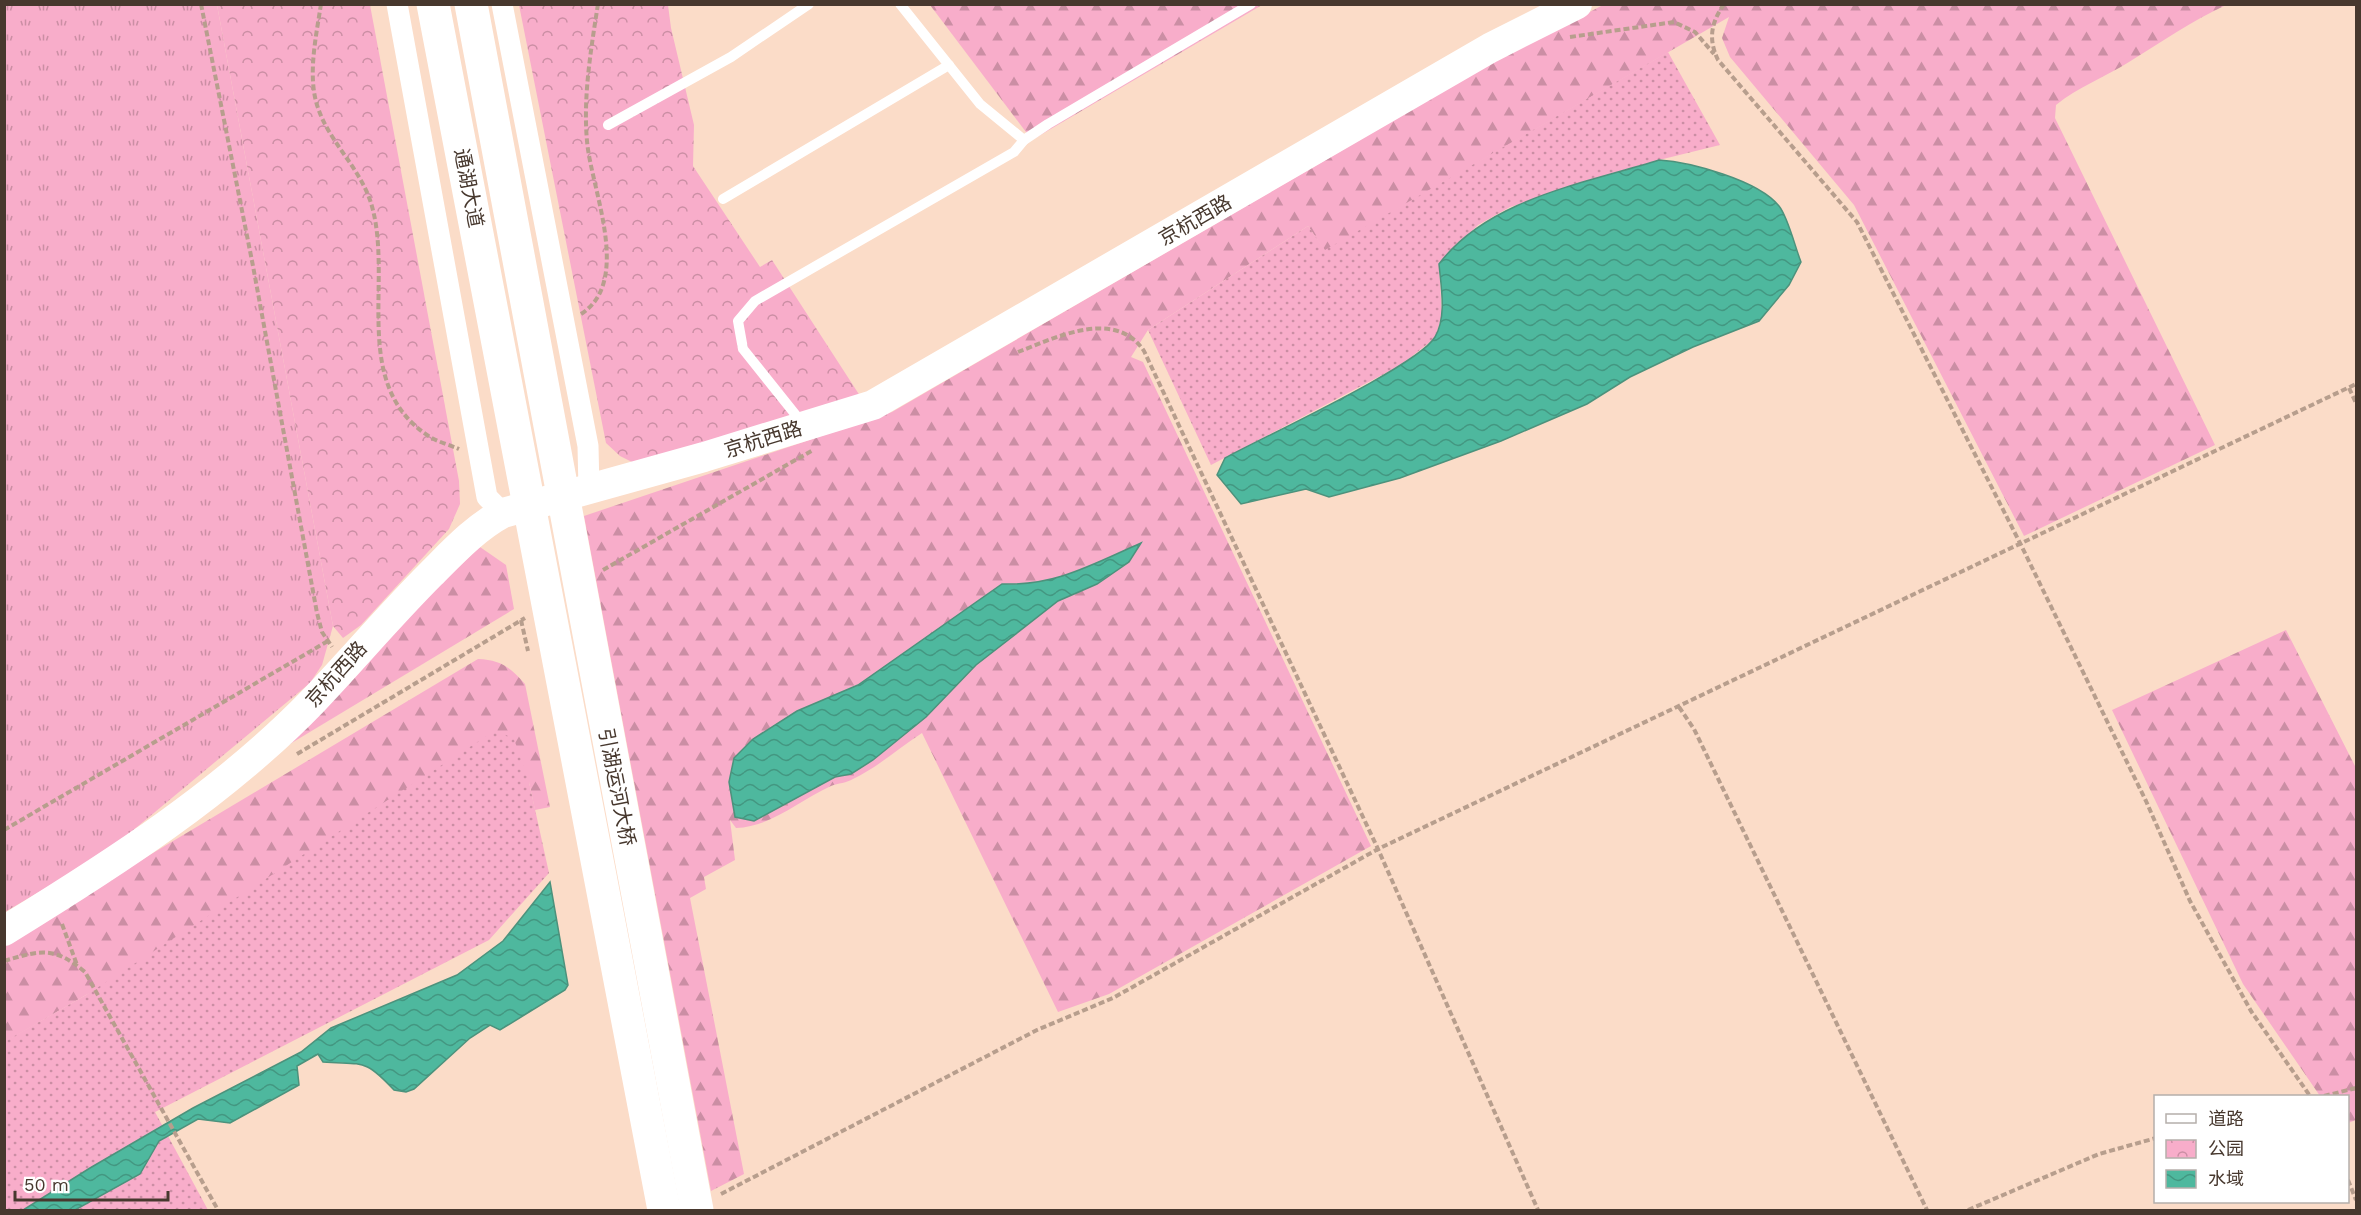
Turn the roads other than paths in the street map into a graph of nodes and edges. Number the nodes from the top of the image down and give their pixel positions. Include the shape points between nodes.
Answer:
1 (397, 4) edge
2 (434, 4) edge
3 (471, 4) edge
4 (502, 4) edge
5 (809, 4) edge
6 (900, 4) edge
7 (1251, 4) edge
8 (1577, 4) edge
9 (949, 65) junction
10 (608, 125) dead end
11 (1024, 140) junction
12 (723, 199) dead end
13 (521, 368) junction
14 (811, 437) junction
15 (589, 490) junction
16 (503, 513) junction
17 (4, 931) edge
18 (704, 1205) edge
19 (664, 1210) edge

1 - 16 street via 488,498
2 - 13 main road, 通湖大道
3 - 13 main road, 通湖大道
4 - 15 street via 588,446
5 - 10 lane via 731,57
6 - 9 lane
7 - 11 lane
8 - 14 main road, 京杭西路 via 1490,48 873,405
9 - 11 lane via 980,104
9 - 12 lane
11 - 14 lane via 1014,152 755,301 744,312 738,321 743,349
13 - 18 main road, 引湖运河大桥
13 - 19 main road, 引湖运河大桥
14 - 15 main road, 京杭西路
15 - 16 main road, 京杭西路
16 - 17 main road, 京杭西路 via 464,542 270,742 122,858

